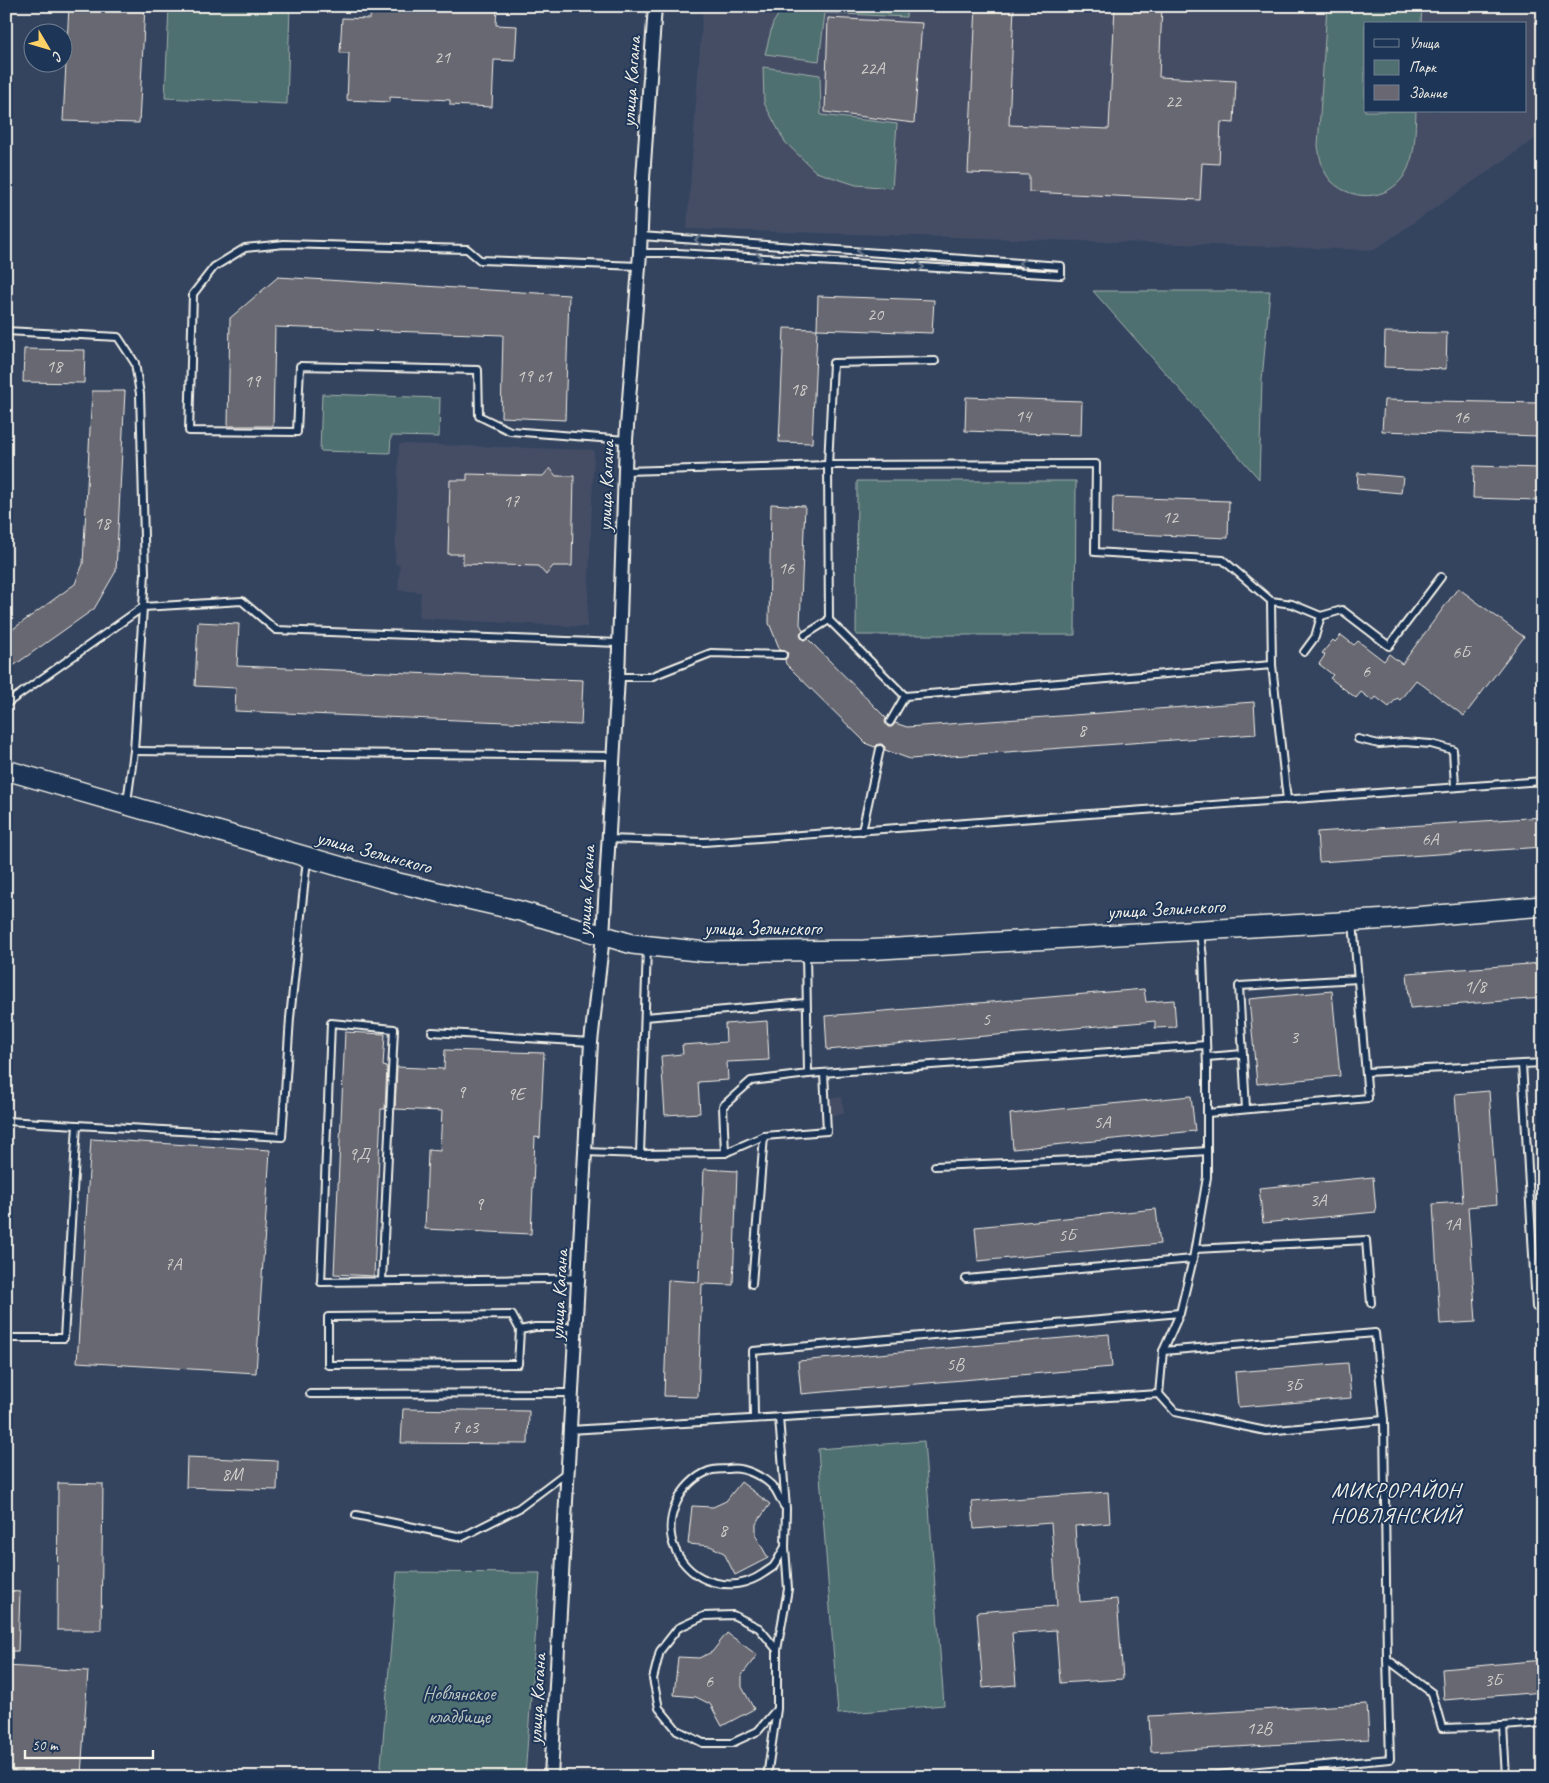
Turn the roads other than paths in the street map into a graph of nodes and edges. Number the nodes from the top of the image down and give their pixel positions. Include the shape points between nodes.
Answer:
1 (655, 6) edge
2 (641, 236) junction
3 (640, 252) junction
4 (639, 266) junction
5 (6, 331) edge
6 (935, 360) dead end
7 (626, 440) junction
8 (828, 465) junction
9 (625, 471) junction
10 (1441, 577) dead end
11 (1271, 601) junction
12 (143, 607) junction
13 (1321, 616) junction
14 (829, 620) junction
15 (806, 635) dead end
16 (619, 643) junction
17 (1304, 652) dead end
18 (782, 655) dead end
19 (1272, 665) junction
20 (618, 677) junction
21 (905, 696) junction
22 (6, 704) edge
23 (890, 722) dead end
24 (1358, 739) dead end
25 (880, 748) dead end
26 (134, 751) junction
27 (613, 756) junction
28 (6, 770) edge
29 (1543, 781) edge
30 (1455, 787) junction
31 (1287, 800) junction
32 (127, 806) junction
33 (862, 831) junction
34 (607, 839) junction
35 (307, 858) junction
36 (1543, 906) edge
37 (1353, 921) junction
38 (1200, 930) junction
39 (603, 936) junction
40 (647, 945) junction
41 (806, 951) junction
42 (1358, 979) junction
43 (806, 1003) junction
44 (645, 1017) junction
45 (432, 1032) dead end
46 (591, 1042) junction
47 (1206, 1045) junction
48 (1243, 1054) junction
49 (1207, 1057) junction
50 (1543, 1063) edge
51 (1522, 1064) junction
52 (1366, 1072) junction
53 (824, 1073) junction
54 (808, 1074) junction
55 (1246, 1109) junction
56 (1207, 1112) junction
57 (6, 1121) edge
58 (77, 1125) junction
59 (764, 1136) junction
60 (1207, 1151) junction
61 (585, 1152) junction
62 (725, 1153) junction
63 (640, 1154) junction
64 (935, 1166) dead end
65 (1195, 1250) junction
66 (1193, 1259) junction
67 (578, 1278) junction
68 (966, 1279) dead end
69 (382, 1281) junction
70 (752, 1284) dead end
71 (1371, 1303) dead end
72 (1536, 1307) dead end
73 (1180, 1313) junction
74 (576, 1327) junction
75 (520, 1330) junction
76 (6, 1338) edge
77 (1163, 1351) junction
78 (572, 1393) junction
79 (310, 1394) dead end
80 (1159, 1394) junction
81 (779, 1417) junction
82 (754, 1418) junction
83 (1384, 1420) junction
84 (570, 1430) junction
85 (568, 1472) junction
86 (786, 1509) junction
87 (356, 1515) dead end
88 (785, 1547) junction
89 (777, 1650) junction
90 (1386, 1659) junction
91 (777, 1709) junction
92 (1543, 1723) edge
93 (1503, 1726) junction
94 (1206, 1776) edge
95 (551, 1777) edge
96 (688, 1777) edge
97 (720, 1777) edge
98 (766, 1777) edge
99 (1195, 1777) edge
100 (1506, 1777) edge

1 - 2 street, улица Кагана
2 - 3 street, улица Кагана
3 -> 2 lane via 1061,275 1062,266
3 - 4 street, улица Кагана
4 - 7 street, улица Кагана
4 - 7 lane via 480,260 467,249 284,244 245,248 214,267 193,294 189,431 297,432 300,366 478,370 479,416 510,431
5 - 12 lane via 118,336 135,363 140,394 146,573
6 - 8 lane via 833,363
7 - 9 street, улица Кагана
8 - 9 lane
8 - 11 lane via 1096,464 1095,552 1223,560
8 - 14 lane
9 - 16 street, улица Кагана
10 - 13 lane via 1388,646 1342,610
11 - 13 lane via 1292,604
11 - 19 lane
12 - 16 lane via 242,601 276,630
12 - 22 lane
12 - 26 lane
13 - 17 lane via 1315,637
14 - 15 lane
14 - 21 lane
16 - 20 street, улица Кагана
18 - 20 lane via 711,653 650,677
19 - 21 lane
19 - 31 lane
20 - 27 street, улица Кагана
21 - 23 lane
24 - 30 lane via 1380,744 1431,744 1454,750
25 - 33 lane
26 - 27 lane
26 - 32 lane
27 - 34 street, улица Кагана
28 - 32 street, улица Зелинского
29 - 30 lane
30 - 31 lane
31 - 33 lane
32 - 35 street, улица Зелинского
33 - 34 lane via 704,842
34 - 39 street, улица Кагана
35 - 39 street, улица Зелинского via 520,911
35 - 58 lane via 290,1018 282,1137
36 - 37 street, улица Зелинского
37 - 38 street, улица Зелинского
37 - 42 lane
38 - 41 street, улица Зелинского
38 - 47 lane
39 - 40 street, улица Зелинского
39 - 46 street, улица Кагана
40 - 41 street, улица Зелинского via 721,953
40 - 44 lane
41 - 43 lane
42 - 48 lane via 1239,986
42 - 52 lane
43 - 44 lane
43 - 54 lane
44 - 63 lane
45 - 46 lane
46 - 61 street, улица Кагана
47 - 49 lane
47 - 53 lane
48 - 49 lane
48 - 55 lane
49 - 56 lane
50 - 51 lane
51 - 52 lane
51 - 72 lane
52 - 55 lane via 1368,1098
53 - 54 lane
53 - 59 lane via 827,1131
54 - 62 lane via 751,1081 723,1106
55 - 56 lane
56 - 60 lane
57 - 58 lane
58 - 76 lane via 64,1338
59 - 62 lane
59 - 70 lane
60 - 64 lane
60 - 65 lane via 1207,1177
61 - 63 lane
61 - 67 street, улица Кагана
62 - 63 lane
65 - 66 lane
65 - 71 lane via 1366,1240
66 - 68 lane
66 - 73 lane
67 - 69 lane
67 - 74 street, улица Кагана
69 - 69 lane via 321,1282 331,1023 394,1029
73 - 77 lane
73 - 82 lane via 753,1351
74 - 75 lane
74 - 78 street, улица Кагана
75 - 75 lane via 518,1364 328,1365 328,1317 512,1314
77 - 80 lane
77 - 83 lane via 1375,1333
78 - 79 lane
78 - 84 street, улица Кагана
80 - 81 lane
80 - 83 lane via 1175,1412 1266,1431
81 - 82 lane
81 - 86 lane
82 - 84 lane
83 - 90 lane
84 - 85 street, улица Кагана
85 - 87 lane via 519,1508 462,1536
85 - 95 street, улица Кагана
86 - 88 lane
86 - 88 lane via 774,1488 756,1474 733,1468 710,1471 690,1484 676,1503 670,1526 674,1549 688,1568 707,1582 730,1586 753,1581 772,1567
88 - 89 lane via 788,1589
89 - 91 lane
89 - 91 lane via 759,1628 733,1615 704,1616 678,1628 660,1651 653,1679 659,1708 677,1730 703,1743 732,1743 758,1731
90 - 93 lane via 1432,1693 1442,1728
90 - 94 lane via 1390,1759
91 - 98 lane
92 - 93 lane
93 - 100 lane
94 - 99 lane
96 - 97 lane via 709,1774

